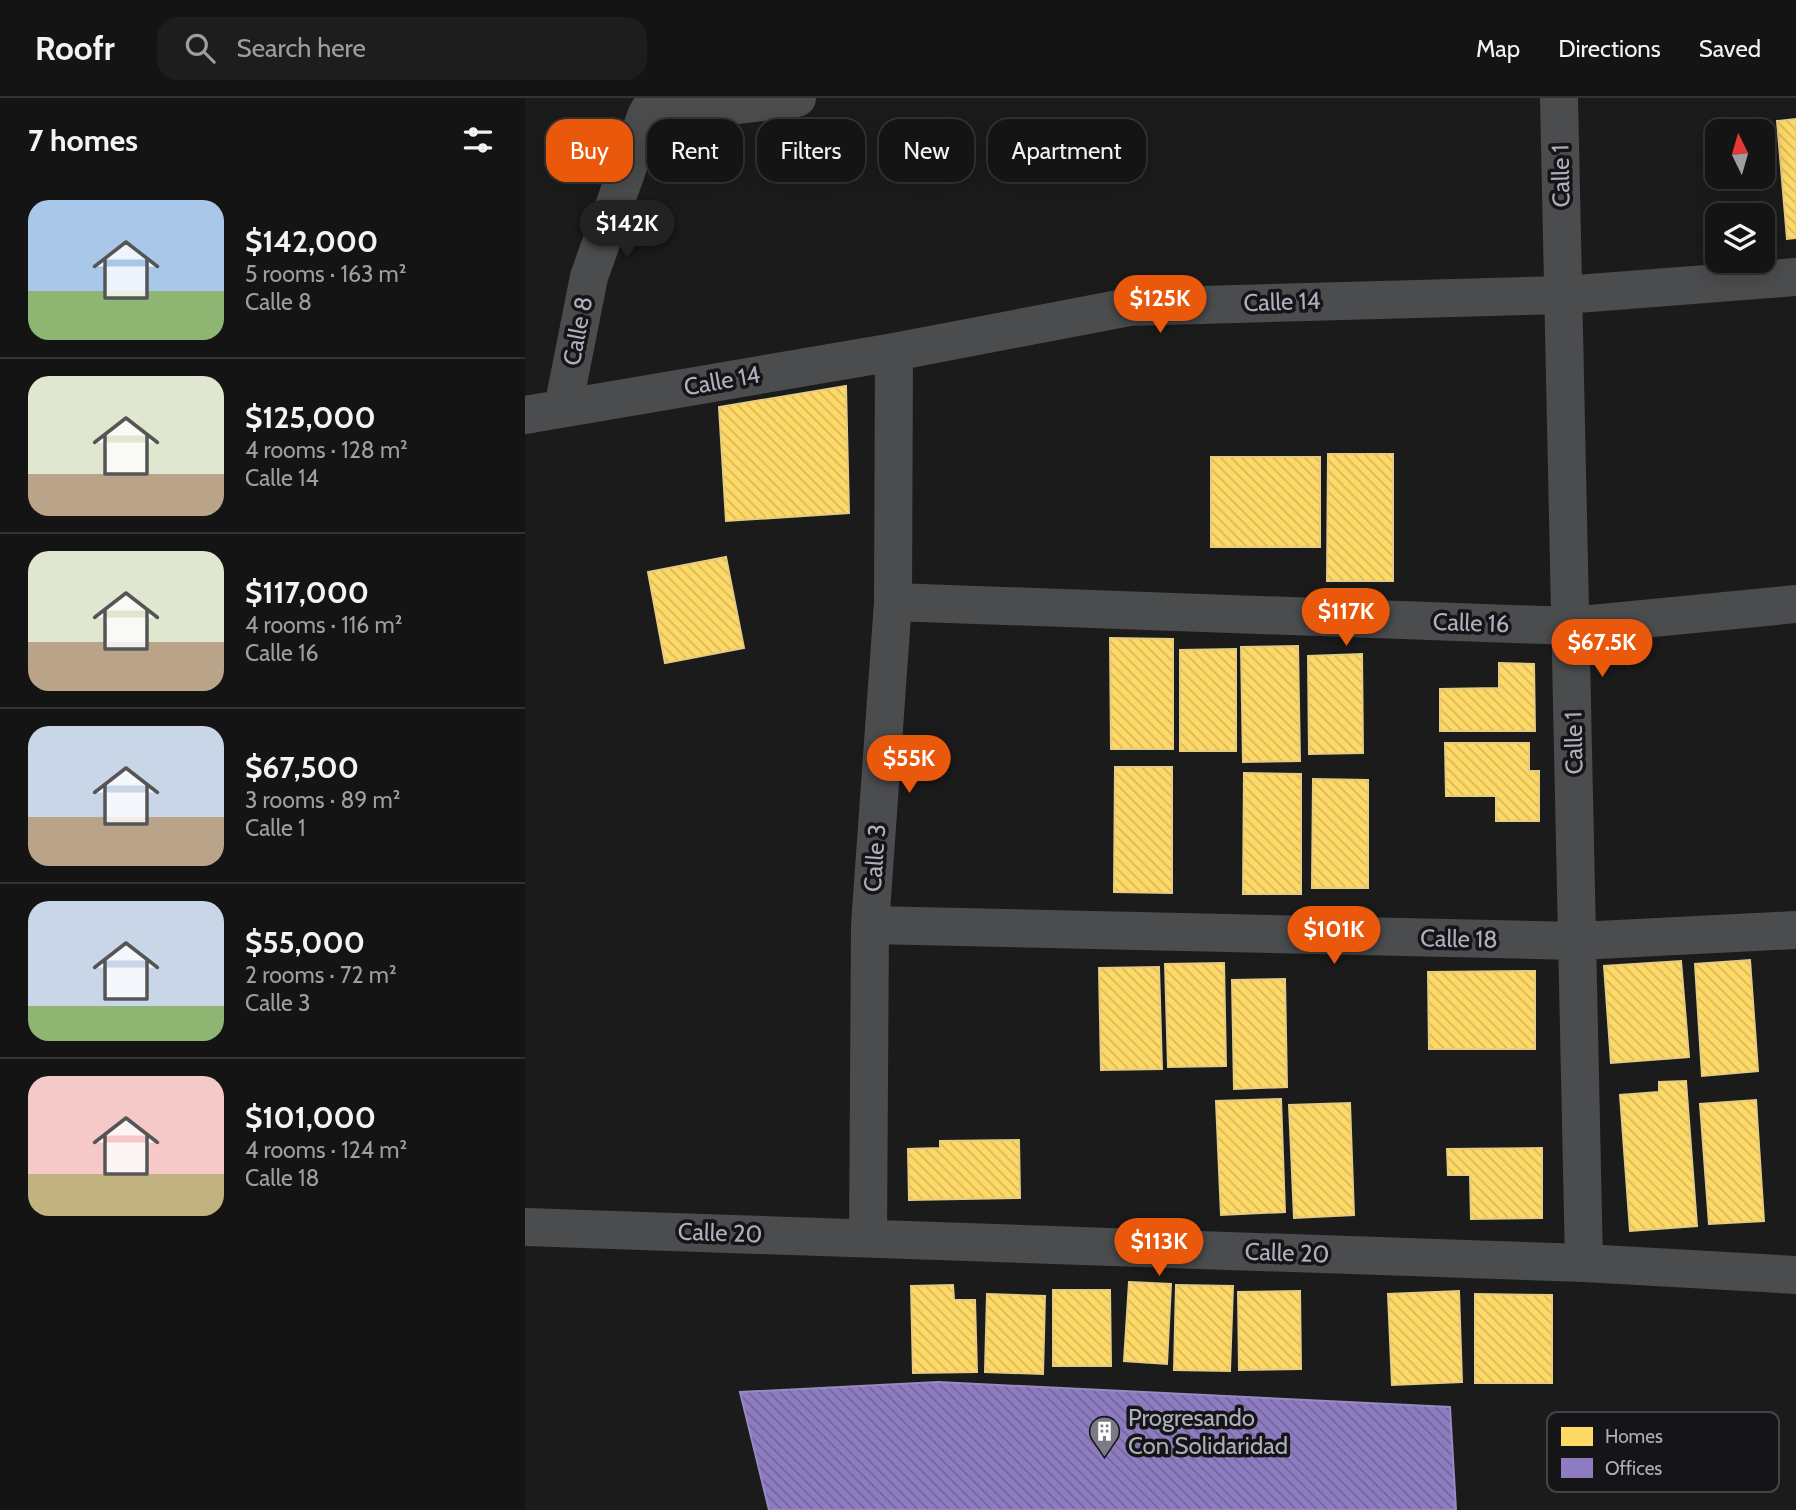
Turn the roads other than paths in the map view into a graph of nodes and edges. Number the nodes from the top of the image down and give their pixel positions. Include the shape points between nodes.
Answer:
1 (797, 98) edge
2 (1559, 98) edge
3 (651, 107) edge
4 (1796, 277) edge
5 (1564, 295) junction
6 (894, 352) junction
7 (563, 408) junction
8 (525, 415) edge
9 (893, 602) junction
10 (1796, 604) edge
11 (1571, 626) junction
12 (870, 925) junction
13 (1796, 930) edge
14 (1578, 941) junction
15 (525, 1227) edge
16 (867, 1238) junction
17 (1584, 1263) junction
18 (1796, 1275) edge

1 - 3 street
2 - 5 street, Calle 1
3 - 7 street, Calle 8 via 589,277
4 - 5 street, Calle 14
5 - 6 street, Calle 14 via 1129,307
5 - 11 street, Calle 1
6 - 7 street, Calle 14
6 - 9 street, Calle 3
7 - 8 street, Calle 14
9 - 11 street, Calle 16
9 - 12 street, Calle 3
10 - 11 street, Calle 16
11 - 14 street, Calle 1
12 - 14 street, Calle 18
12 - 16 street, Calle 3
13 - 14 street, Calle 18
14 - 17 street, Calle 1
15 - 16 street, Calle 20
16 - 17 street, Calle 20
17 - 18 street, Calle 20

